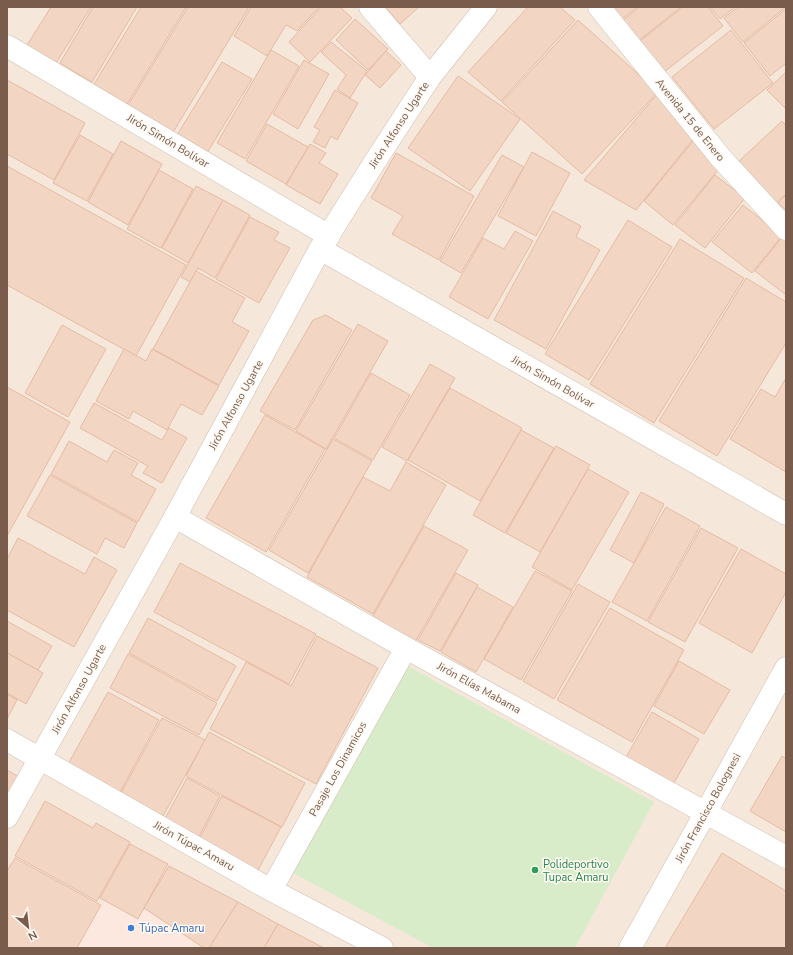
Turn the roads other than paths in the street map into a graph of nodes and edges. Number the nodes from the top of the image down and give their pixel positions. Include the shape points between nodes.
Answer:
1 (370, 7) edge
2 (486, 7) edge
3 (600, 7) edge
4 (7, 46) edge
5 (430, 77) junction
6 (786, 229) edge
7 (325, 243) junction
8 (786, 514) edge
9 (175, 517) junction
10 (406, 648) junction
11 (786, 668) edge
12 (7, 740) edge
13 (40, 759) junction
14 (706, 812) junction
15 (7, 817) edge
16 (786, 857) edge
17 (271, 890) junction
18 (382, 948) edge
19 (630, 948) edge

1 - 5 street
2 - 5 street, Jirón Alfonso Ugarte
3 - 6 street, Avenida 15 de Enero via 721,158
4 - 7 street, Jirón Simón Bolívar
5 - 7 street, Jirón Alfonso Ugarte
7 - 8 street, Jirón Simón Bolívar
7 - 9 street, Jirón Alfonso Ugarte
9 - 10 street, Jirón Elías Mabama
9 - 13 street, Jirón Alfonso Ugarte
10 - 14 street, Jirón Elías Mabama
10 - 17 street, Pasaje Los Dinamicos
11 - 14 street, Jirón Francisco Bolognesi
12 - 13 street, Jirón Túpac Amaru
13 - 15 street, Jirón Alfonso Ugarte
13 - 17 street, Jirón Túpac Amaru
14 - 16 street, Jirón Elías Mabama
14 - 19 street, Jirón Francisco Bolognesi
17 - 18 street, Jirón Túpac Amaru

